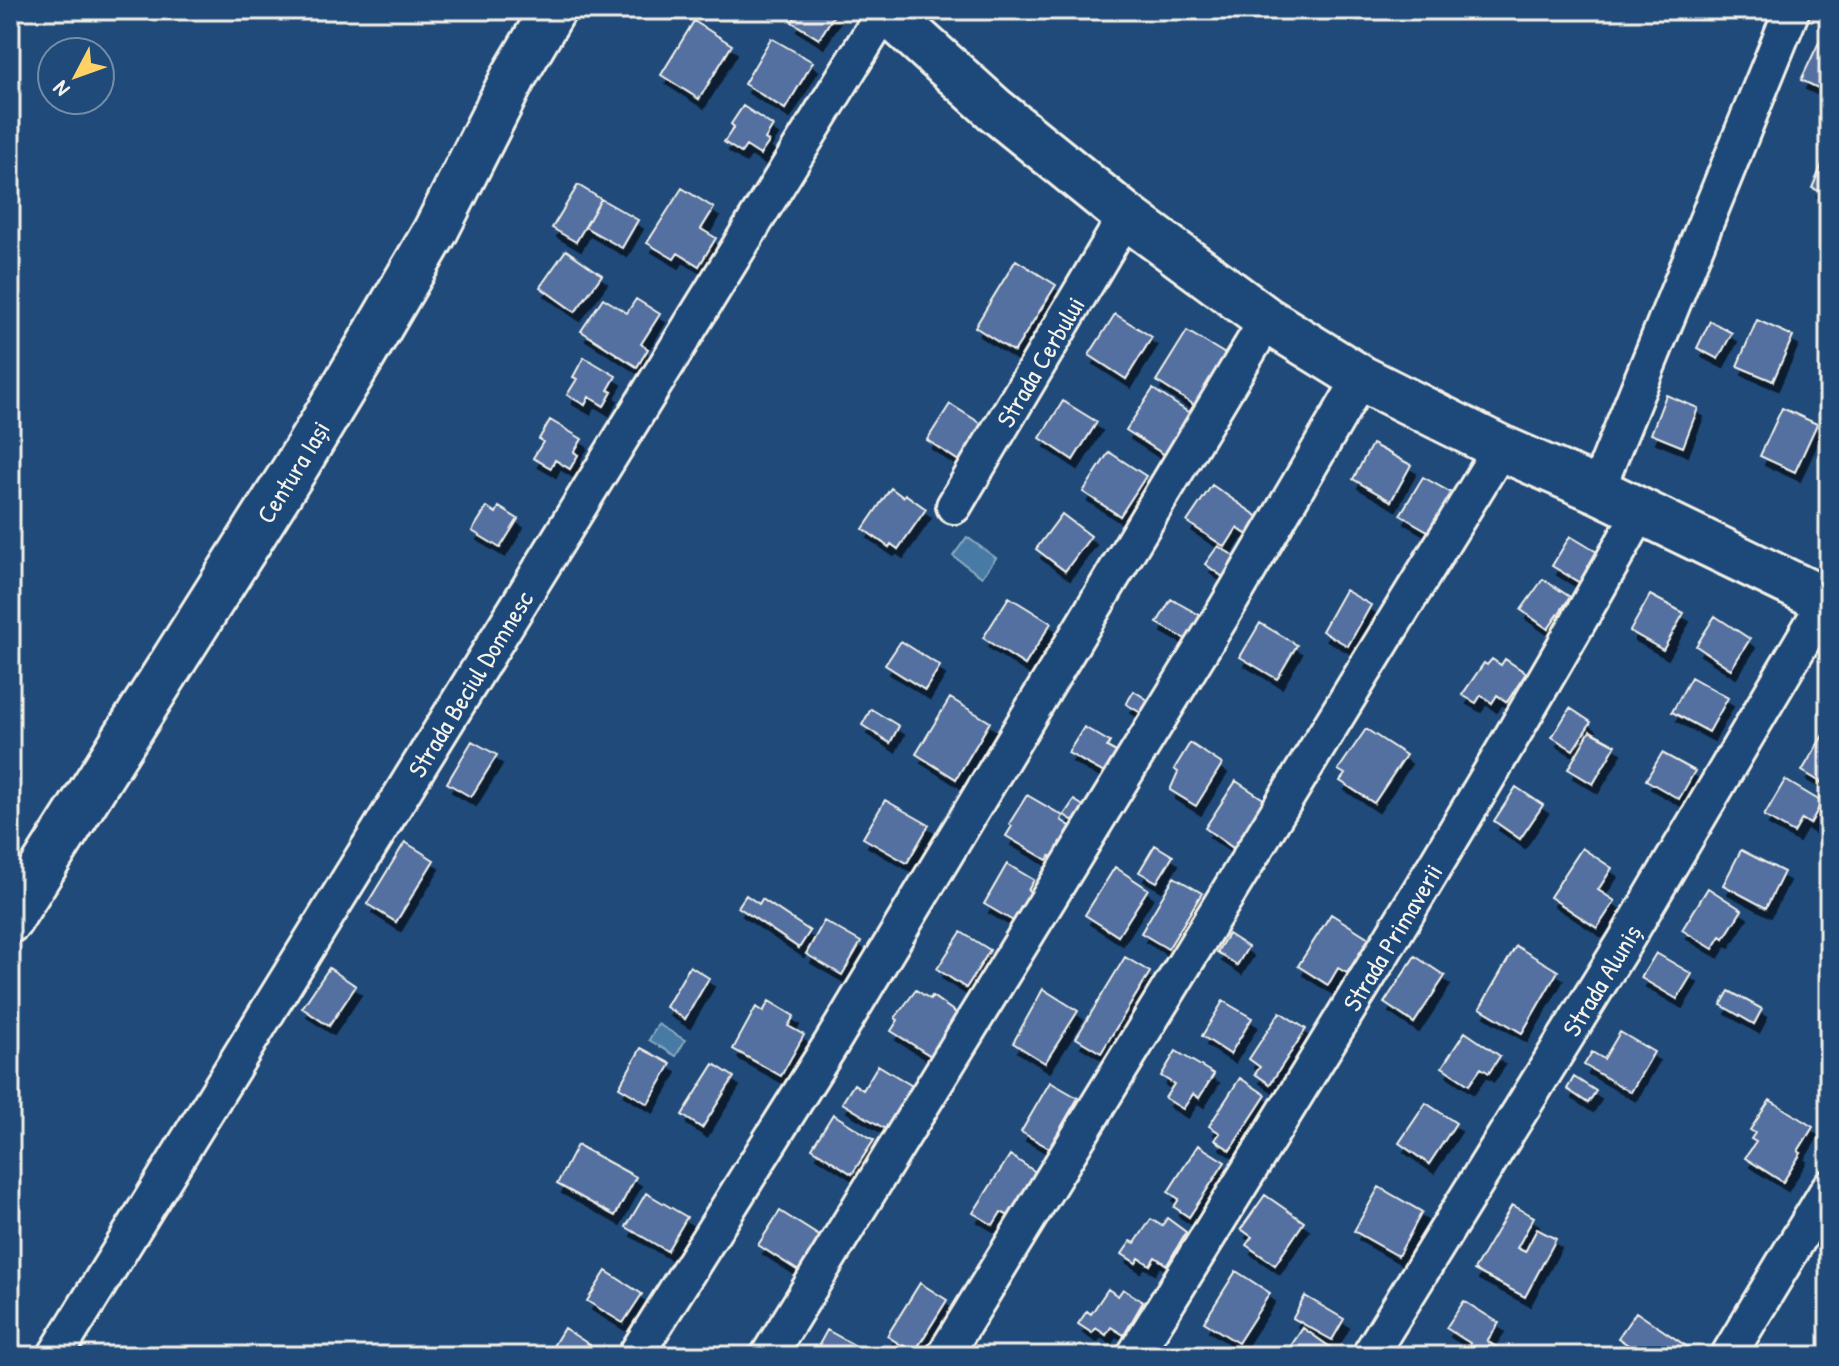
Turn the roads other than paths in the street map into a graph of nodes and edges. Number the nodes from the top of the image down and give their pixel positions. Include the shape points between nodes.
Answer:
1 (553, 10) edge
2 (1792, 10) edge
3 (886, 11) edge
4 (1126, 216) junction
5 (1267, 320) junction
6 (1361, 378) junction
7 (1501, 448) junction
8 (1597, 490) junction
9 (954, 506) dead end
10 (1641, 511) junction
11 (1828, 601) edge
12 (10, 920) edge
13 (1829, 1188) edge
14 (55, 1356) edge
15 (635, 1356) edge
16 (768, 1356) edge
17 (944, 1356) edge
18 (1134, 1356) edge
19 (1369, 1356) edge
20 (1728, 1356) edge

1 - 12 main road, Centura Iași via 358,365
2 - 8 street
3 - 4 main road via 994,109
3 - 14 street, Strada Beciul Domnesc
4 - 5 main road
4 - 9 street, Strada Cerbului
5 - 6 main road
5 - 15 street via 831,1044
6 - 7 main road
6 - 16 street via 1221,617
7 - 8 main road
7 - 17 street
8 - 10 main road
10 - 11 main road
10 - 18 street, Strada Primaverii via 1493,766
11 - 19 street, Strada Aluniș
13 - 20 street

